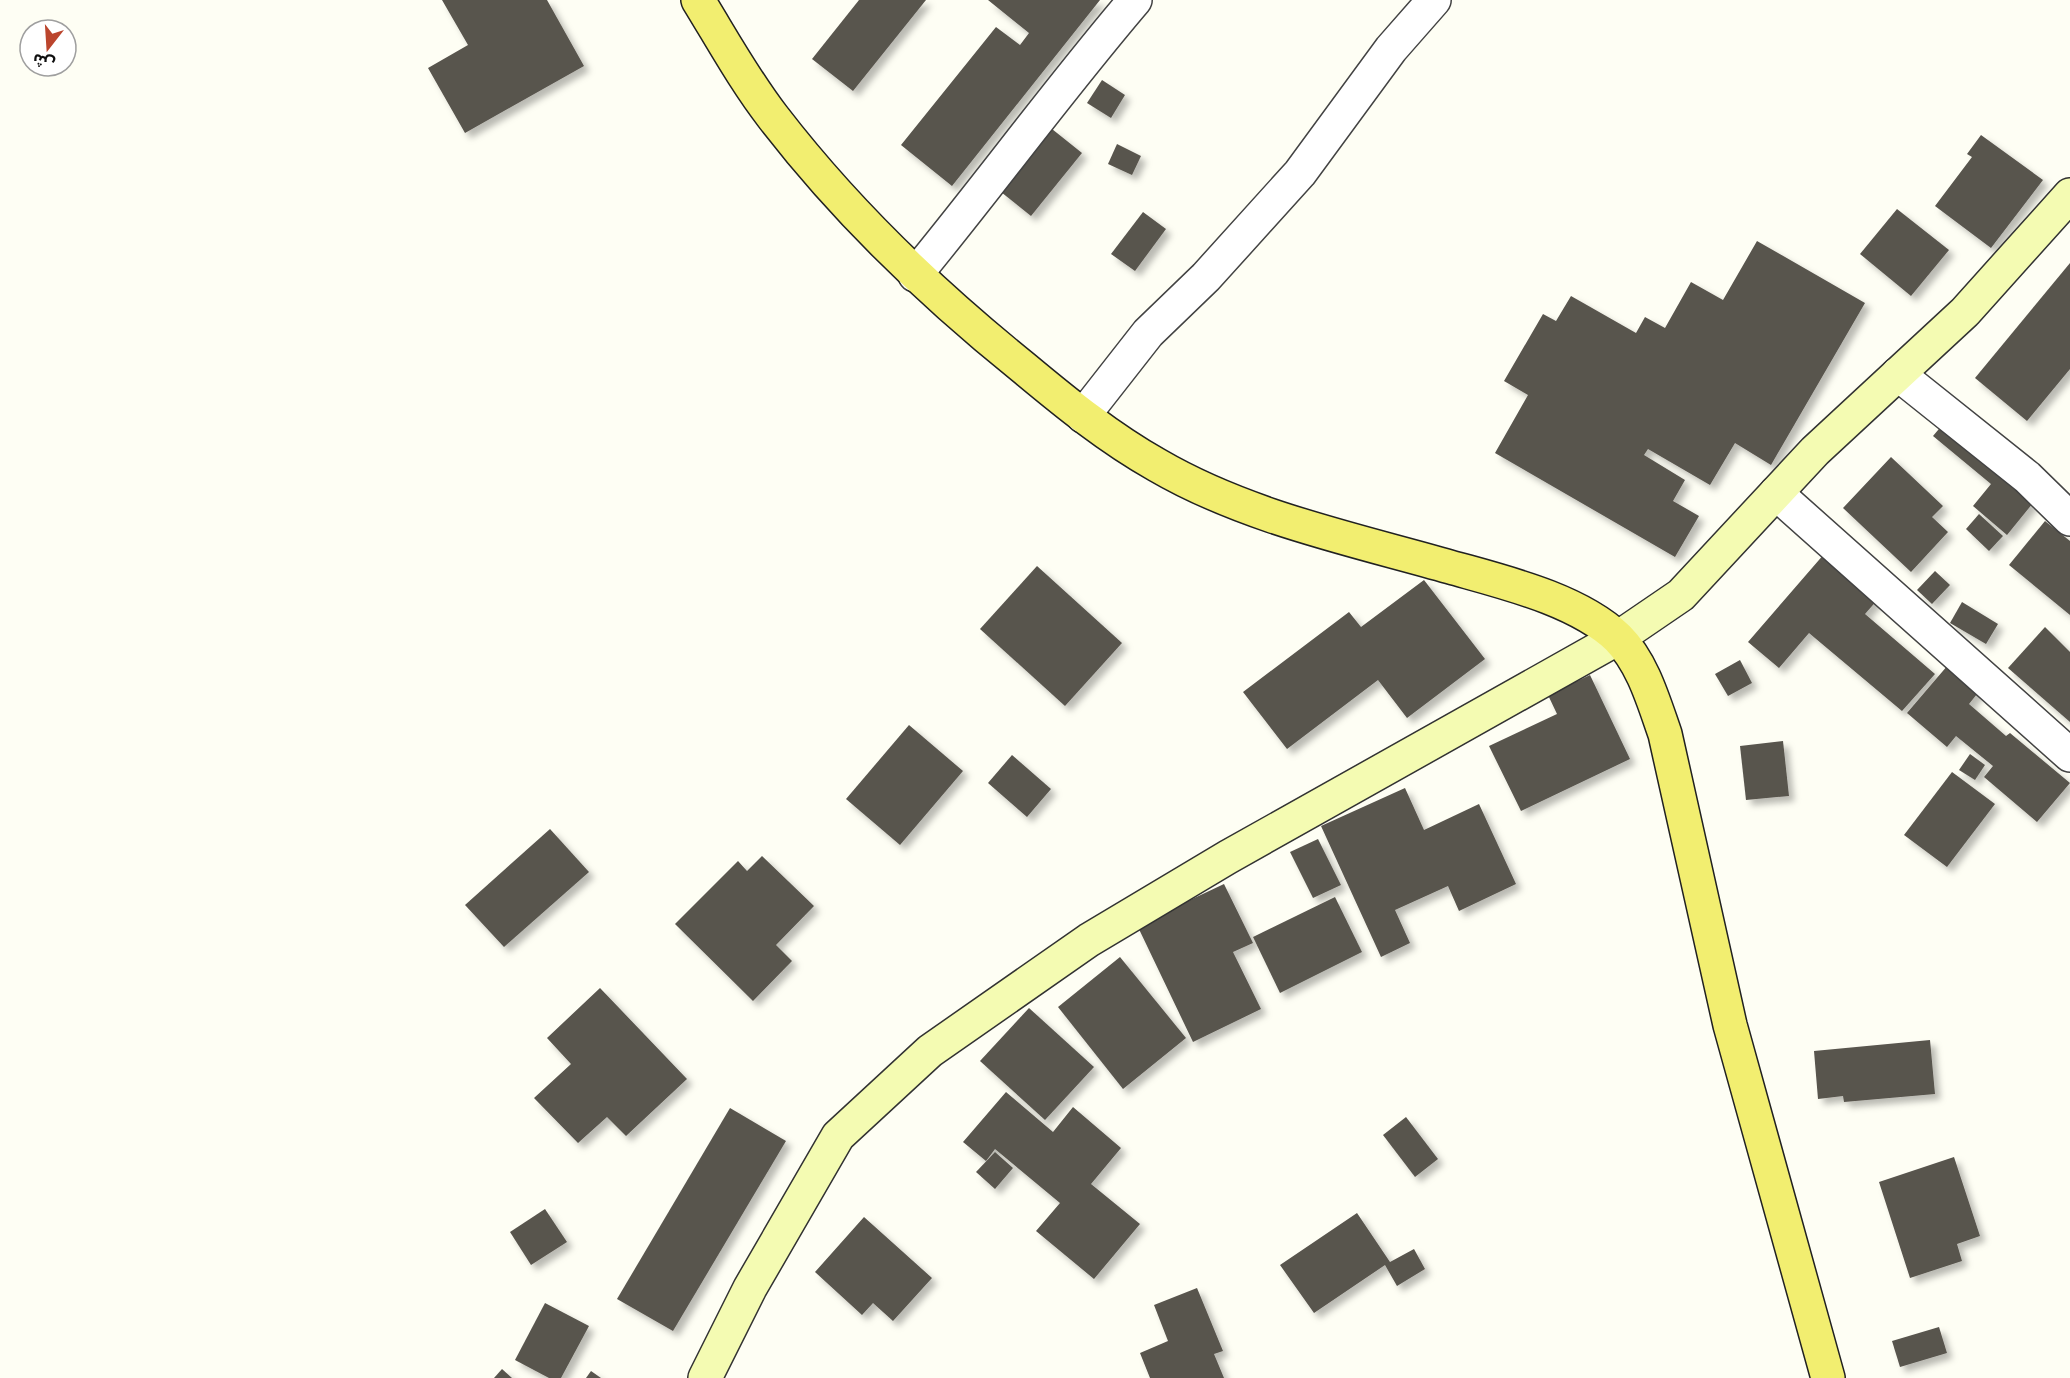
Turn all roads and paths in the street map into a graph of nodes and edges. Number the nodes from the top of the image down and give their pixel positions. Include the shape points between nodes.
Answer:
1 (698, 0) edge
2 (1135, 0) edge
3 (1434, 0) edge
4 (2070, 195) edge
5 (915, 275) junction
6 (1898, 374) junction
7 (1083, 416) junction
8 (1776, 493) junction
9 (2070, 519) edge
10 (1618, 638) junction
11 (2070, 754) edge
12 (705, 1378) edge
13 (1828, 1378) edge

1 - 5 main road via 773,116
2 - 5 street
3 - 7 street via 1391,49 1300,173 1206,277 1148,333
4 - 6 street via 1965,312
5 - 7 main road
6 - 8 street
6 - 9 street via 2027,477
7 - 10 main road via 1157,466 1226,499 1312,528 1520,587 1572,607
8 - 10 street via 1681,595
8 - 11 street
10 - 12 street via 1099,934 930,1051 838,1136 750,1288
10 - 13 main road via 1648,687 1665,734 1730,1025

